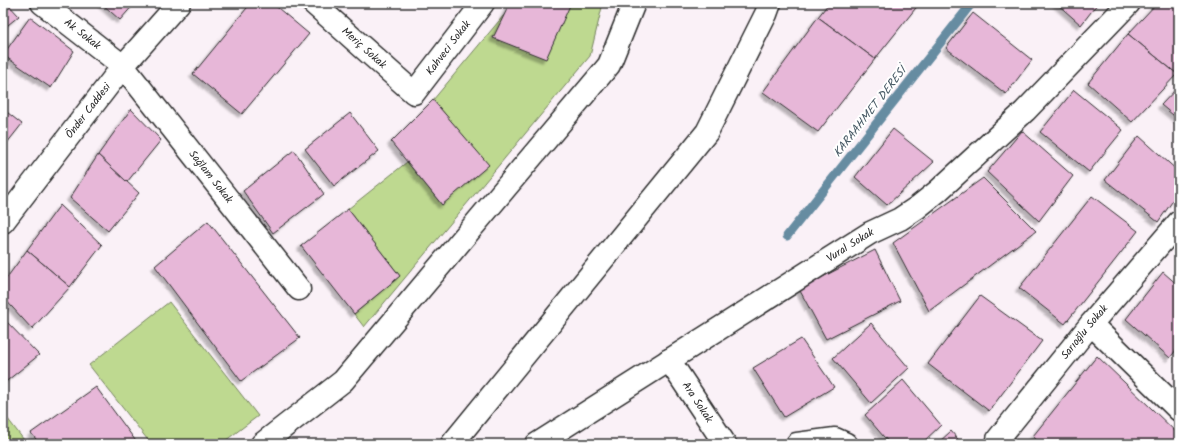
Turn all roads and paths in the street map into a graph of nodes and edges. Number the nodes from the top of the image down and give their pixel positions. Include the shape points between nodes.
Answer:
1 (42, 3) edge
2 (179, 3) edge
3 (313, 3) edge
4 (483, 3) edge
5 (634, 3) edge
6 (770, 3) edge
7 (1129, 3) edge
8 (122, 66) junction
9 (414, 93) joint
10 (3, 222) edge
11 (1179, 222) edge
12 (299, 289) dead end
13 (1091, 324) junction
14 (669, 360) junction
15 (1179, 410) edge
16 (262, 444) edge
17 (452, 444) edge
18 (537, 444) edge
19 (725, 444) edge
20 (797, 444) edge
21 (846, 444) edge
22 (1002, 444) edge

1 - 8 street, Ak Sokak
2 - 8 street, Önder Caddesi
3 - 9 street, Meriç Sokak
4 - 9 street, Kahveci Sokak
5 - 16 street via 609,65 588,90 343,380
6 - 17 street via 707,132
7 - 14 street, Vural Sokak via 1025,111 938,192
8 - 10 street, Önder Caddesi
8 - 12 street, Sağlam Sokak
11 - 13 street, Sarıoğlu Sokak
13 - 15 street
13 - 22 street, Sarıoğlu Sokak via 998,440
14 - 18 street, Vural Sokak
14 - 19 street, Ara Sokak
20 - 21 street via 835,439

